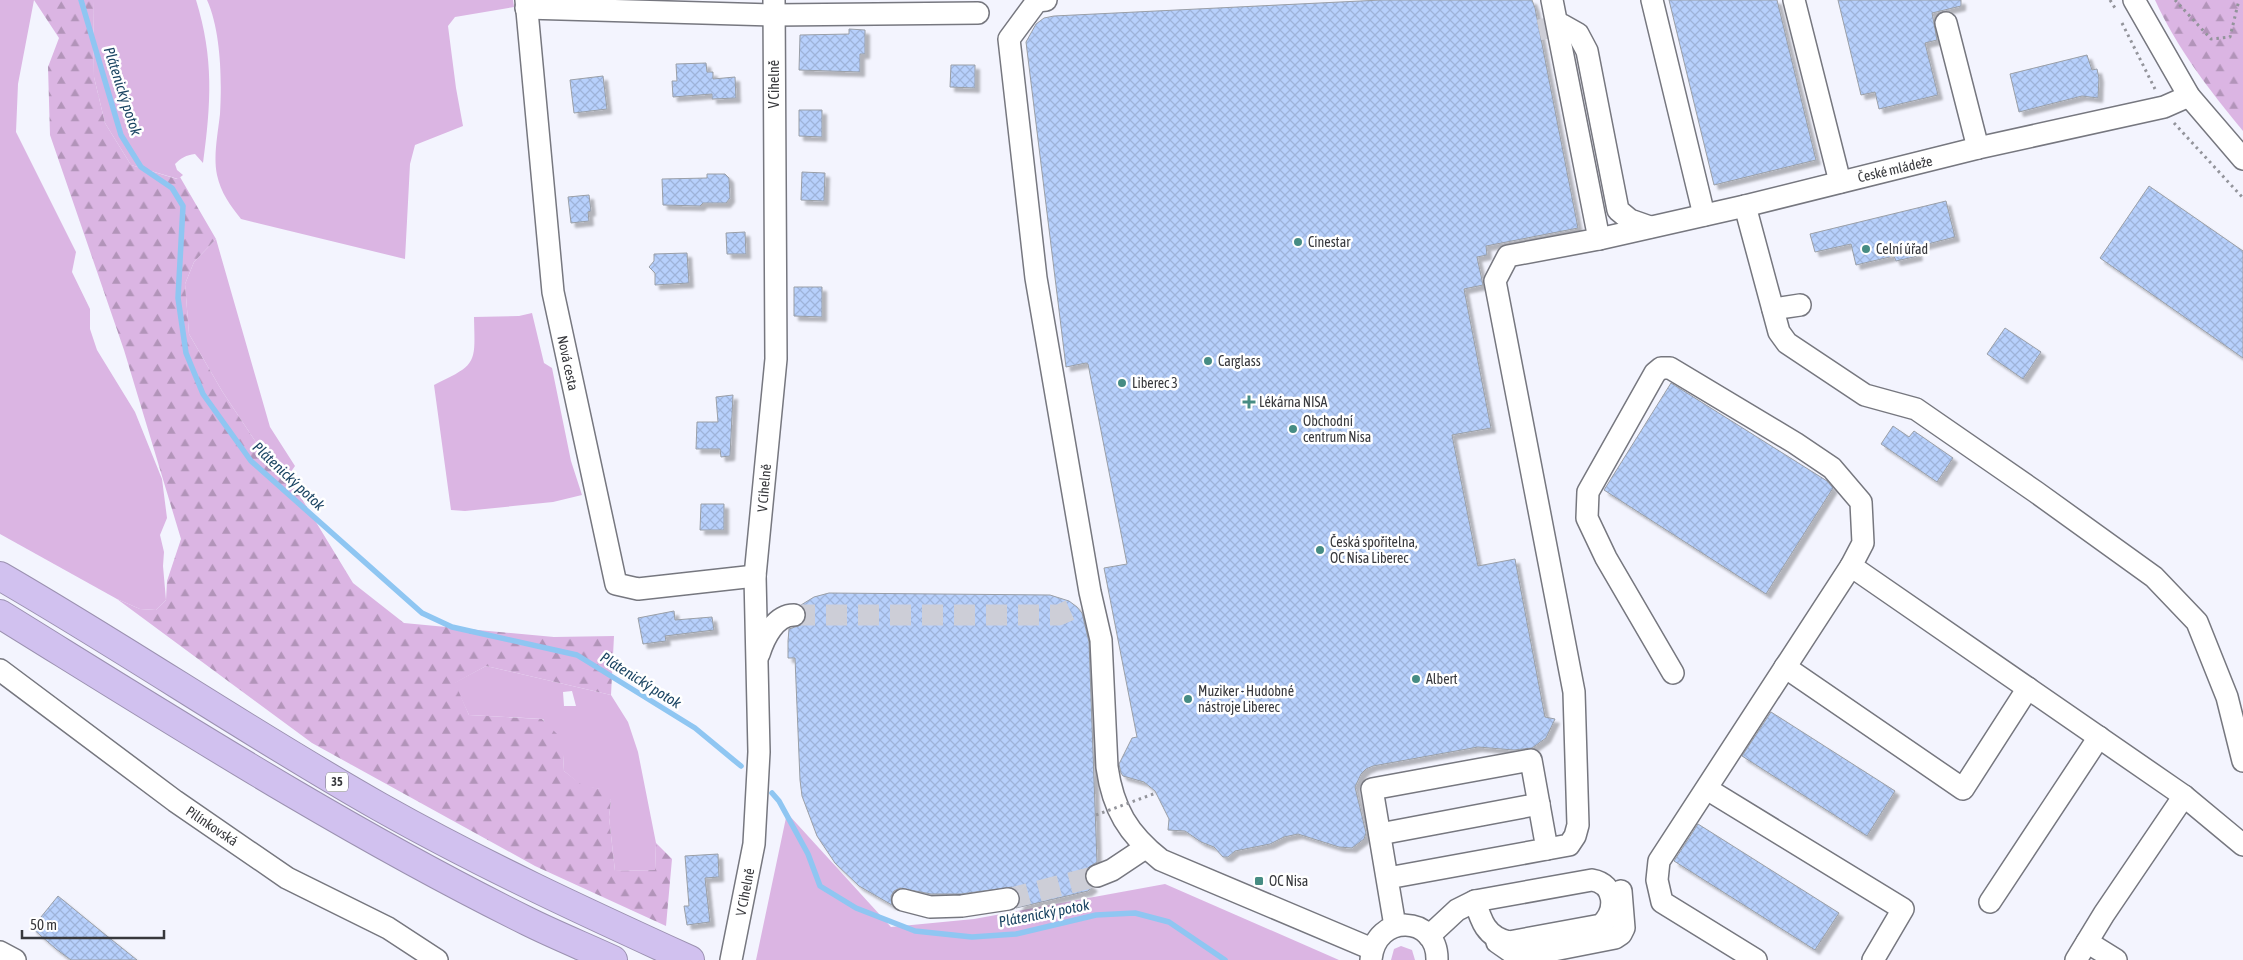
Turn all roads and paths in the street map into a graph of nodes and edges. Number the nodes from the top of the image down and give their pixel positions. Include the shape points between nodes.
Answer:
1 (1046, 0) edge
2 (1552, 0) edge
3 (1652, 0) edge
4 (1794, 0) edge
5 (2134, 0) edge
6 (2176, 0) edge
7 (2239, 0) edge
8 (526, 4) edge
9 (774, 7) edge
10 (978, 13) dead end
11 (1946, 22) dead end
12 (1562, 25) dead end
13 (2189, 96) junction
14 (1978, 148) junction
15 (2243, 159) edge
16 (1840, 182) junction
17 (1745, 206) junction
18 (1704, 215) junction
19 (1650, 227) junction
20 (1599, 239) junction
21 (1800, 305) dead end
22 (1773, 310) junction
23 (1851, 566) junction
24 (0, 576) edge
25 (755, 576) junction
26 (0, 614) edge
27 (794, 615) tunnel mouth
28 (757, 661) junction
29 (1785, 668) junction
30 (0, 670) edge
31 (1673, 673) dead end
32 (2028, 688) junction
33 (2099, 737) junction
34 (2243, 761) edge
35 (1707, 789) junction
36 (1156, 793) dead end
37 (2184, 796) junction
38 (1539, 804) junction
39 (1096, 815) dead end
40 (2243, 826) edge
41 (1380, 834) junction
42 (2243, 845) edge
43 (1145, 848) junction
44 (1547, 849) junction
45 (1097, 876) tunnel mouth
46 (1388, 878) junction
47 (1008, 899) tunnel mouth
48 (903, 900) dead end
49 (1475, 901) junction
50 (1990, 902) dead end
51 (1395, 926) junction
52 (1429, 936) junction
53 (2087, 942) junction
54 (0, 952) edge
55 (1372, 955) edge
56 (15, 960) edge
57 (437, 960) edge
58 (613, 960) edge
59 (690, 960) edge
60 (731, 960) edge
61 (1437, 960) edge
62 (1756, 960) edge
63 (1873, 960) edge
64 (2076, 960) edge
65 (2116, 960) edge

1 - 43 street via 1037,0 1010,39 1036,278 1083,599 1101,640 1110,787 1119,813
2 - 20 street
3 - 18 street
4 - 16 street
5 - 13 street
6 - 7 path via 2211,39 2230,37
8 - 9 street
8 - 25 street, Nová cesta via 552,292 616,584 638,589
9 - 10 street
9 - 25 street, V Cihelně via 776,359
11 - 14 street
12 - 19 street via 1578,34 1587,51 1618,210 1630,220
13 - 14 street, České mládeže via 2164,107
13 - 15 street
14 - 16 street, České mládeže
16 - 17 street, České mládeže
17 - 18 street, České mládeže
17 - 22 street
18 - 19 street, České mládeže
19 - 20 street, České mládeže
20 - 44 street, České mládeže via 1508,256 1495,281 1574,692 1578,826 1569,845
21 - 22 street
22 - 34 street via 1779,332 1787,343 1814,362 1865,395 1916,410 2154,576 2197,622 2227,697
23 - 29 street
23 - 31 street via 1863,543 1861,502 1832,468 1670,368 1662,368 1655,373 1588,492 1587,518 1606,558
23 - 32 street
24 - 59 highway, 35 via 222,714 381,807 544,893
25 - 28 street, V Cihelně
26 - 58 highway, 35 via 216,748 372,838 527,921
27 - 28 street via 779,620 769,632
28 - 60 street, V Cihelně via 759,752 754,844
29 - 32 street via 1963,789
29 - 35 street
30 - 57 street, Pilínkovská via 175,801 287,878 388,928
32 - 33 street
33 - 37 street
33 - 50 street
35 - 62 street via 1659,861 1657,880 1662,902
35 - 63 street via 1903,909
36 - 39 path, bridge
37 - 40 street
37 - 42 street
37 - 53 street
38 - 41 street
38 - 41 street via 1531,760 1372,790
38 - 44 street
41 - 46 street
43 - 45 street
43 - 55 street via 1161,860
44 - 46 street
46 - 51 street
47 - 48 street via 930,907
49 - 49 street via 1581,881 1599,881 1610,892 1613,906 1601,925 1509,942 1490,934 1483,925
49 - 52 street via 1457,910
51 - 52 street via 1413,926
51 - 55 street via 1377,939
52 - 61 street
53 - 64 street
53 - 65 street
54 - 56 street

